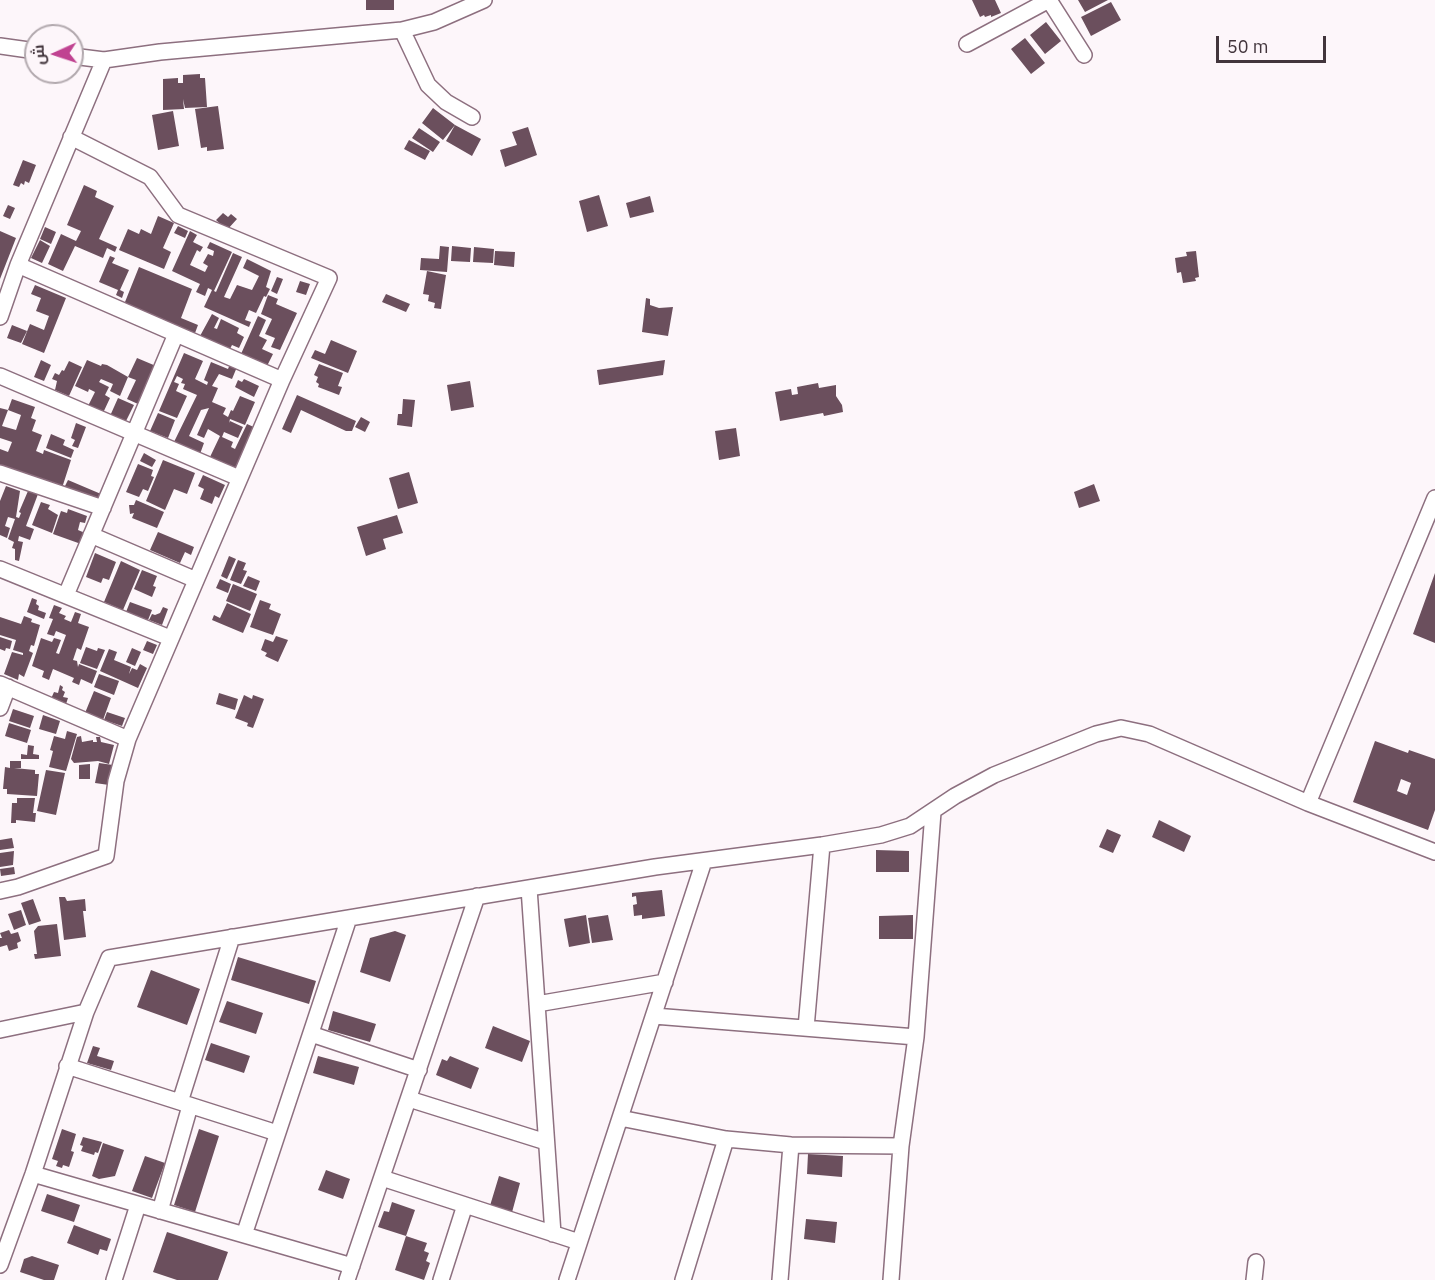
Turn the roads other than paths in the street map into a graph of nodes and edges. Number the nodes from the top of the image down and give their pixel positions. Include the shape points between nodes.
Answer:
1 (484, 0) edge
2 (1049, 0) edge
3 (402, 30) junction
4 (967, 44) dead end
5 (0, 46) edge
6 (24, 49) edge
7 (1084, 55) dead end
8 (84, 58) edge
9 (104, 60) junction
10 (472, 117) dead end
11 (71, 137) junction
12 (18, 265) junction
13 (0, 318) edge
14 (176, 334) junction
15 (0, 376) edge
16 (282, 380) junction
17 (134, 433) junction
18 (0, 472) edge
19 (240, 478) junction
20 (1435, 498) edge
21 (103, 508) junction
22 (91, 536) junction
23 (0, 569) edge
24 (196, 580) junction
25 (66, 595) junction
26 (170, 639) junction
27 (4, 685) edge
28 (0, 708) edge
29 (128, 739) junction
30 (1308, 802) junction
31 (933, 812) junction
32 (822, 845) junction
33 (1435, 852) edge
34 (705, 861) junction
35 (529, 888) junction
36 (0, 891) edge
37 (477, 896) junction
38 (349, 918) junction
39 (232, 937) junction
40 (665, 982) junction
41 (537, 1004) junction
42 (86, 1012) junction
43 (654, 1016) junction
44 (806, 1028) junction
45 (0, 1030) edge
46 (311, 1034) junction
47 (916, 1037) junction
48 (67, 1066) junction
49 (419, 1070) junction
50 (409, 1099) junction
51 (185, 1104) junction
52 (620, 1118) junction
53 (277, 1133) junction
54 (726, 1139) junction
55 (546, 1142) junction
56 (791, 1145) junction
57 (901, 1146) junction
58 (33, 1174) junction
59 (382, 1178) junction
60 (138, 1204) junction
61 (465, 1205) junction
62 (159, 1211) junction
63 (553, 1234) junction
64 (244, 1235) junction
65 (579, 1242) junction
66 (1, 1257) edge
67 (1256, 1262) dead end
68 (350, 1273) edge
69 (114, 1280) edge
70 (441, 1280) edge
71 (567, 1280) edge
72 (683, 1280) edge
73 (780, 1280) edge
74 (891, 1280) edge
75 (1254, 1280) edge

1 - 3 street via 434,22
2 - 4 street
2 - 7 street
3 - 9 street
3 - 10 street via 429,85 446,102
5 - 6 street
8 - 9 street
9 - 11 street
11 - 12 street
11 - 16 street via 150,177 178,215 329,278
12 - 13 street
12 - 14 street
14 - 16 street
14 - 17 street
15 - 17 street
16 - 19 street
17 - 19 street
17 - 21 street
18 - 21 street
19 - 24 street
20 - 30 street
21 - 22 street
22 - 24 street
22 - 25 street
23 - 25 street
24 - 26 street
25 - 26 street
26 - 29 street
27 - 28 street
27 - 29 street
29 - 36 street via 116,781 106,856
30 - 31 street via 1149,734 1121,728 1096,734 994,775
30 - 33 street
31 - 32 street via 892,832
31 - 47 street
32 - 34 street
32 - 44 street
34 - 35 street
34 - 40 street
35 - 37 street
35 - 41 street
37 - 38 street
37 - 49 street
38 - 39 street
38 - 46 street
39 - 42 street via 109,958
39 - 51 street
40 - 41 street
40 - 43 street
41 - 55 street
42 - 45 street
42 - 48 street
43 - 44 street
43 - 52 street
44 - 47 street
46 - 49 street
46 - 53 street
47 - 57 street
48 - 51 street
48 - 58 street
49 - 50 street
50 - 55 street
50 - 59 street
51 - 53 street
51 - 62 street
52 - 54 street
52 - 65 street
53 - 64 street
54 - 56 street
54 - 72 street
55 - 63 street
56 - 57 street
56 - 73 street
57 - 74 street
58 - 60 street
58 - 66 street
59 - 61 street
59 - 68 street
60 - 62 street
60 - 69 street
61 - 63 street
61 - 70 street
62 - 64 street
63 - 65 street
64 - 68 street
65 - 71 street
67 - 75 street

